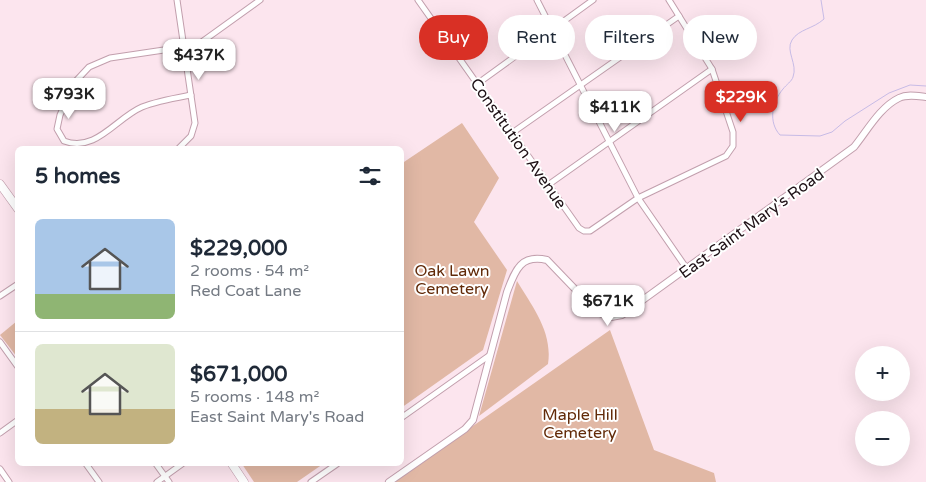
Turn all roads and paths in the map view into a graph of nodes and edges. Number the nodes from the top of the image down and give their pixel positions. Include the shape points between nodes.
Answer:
1 (177, 0) edge
2 (260, 0) edge
3 (418, 0) edge
4 (537, 0) edge
5 (593, 0) edge
6 (669, 0) edge
7 (545, 15) edge
8 (572, 15) edge
9 (679, 16) junction
10 (184, 48) junction
11 (185, 54) junction
12 (509, 60) edge
13 (567, 60) edge
14 (712, 69) junction
15 (476, 84) junction
16 (580, 87) junction
17 (191, 95) junction
18 (926, 97) edge
19 (512, 133) junction
20 (609, 144) junction
21 (182, 146) edge
22 (0, 184) edge
23 (548, 185) junction
24 (638, 198) junction
25 (15, 205) edge
26 (687, 269) junction
27 (15, 286) edge
28 (0, 296) edge
29 (0, 342) edge
30 (490, 355) junction
31 (15, 363) edge
32 (404, 416) edge
33 (15, 422) edge
34 (0, 433) edge
35 (87, 466) edge
36 (158, 466) edge
37 (179, 466) edge
38 (233, 466) edge
39 (333, 466) edge
40 (0, 469) edge
41 (165, 476) junction
42 (9, 482) edge
43 (99, 482) edge
44 (157, 482) edge
45 (169, 482) edge
46 (244, 482) edge
47 (311, 482) edge
48 (389, 482) edge

1 - 10 street
2 - 11 street
3 - 15 street, Constitution Avenue
4 - 7 street
5 - 8 street
6 - 9 street
9 - 14 street
9 - 16 street
10 - 11 street
10 - 17 street via 110,58 89,67 74,82 57,129 64,141 87,143 142,107
11 - 17 street
12 - 15 street
13 - 16 street
14 - 20 street
14 - 24 street via 733,132 733,146 726,156
15 - 19 street, Constitution Avenue
16 - 19 street
16 - 20 street
17 - 21 street via 194,130
18 - 26 street, East Saint Mary's Road via 899,98 881,113 854,147
19 - 23 street, Constitution Avenue
20 - 23 street
20 - 24 street
22 - 25 main road
23 - 24 street, Constitution Avenue via 584,231 590,231
24 - 26 street
26 - 30 street, East Saint Mary's Road via 631,310 612,317 591,307 547,260 529,258 514,273
27 - 28 street
29 - 31 street
30 - 32 street
30 - 48 street, East Saint Mary's Road via 469,425
33 - 34 street
35 - 43 street
36 - 41 street
37 - 41 street
38 - 46 main road
39 - 47 street
40 - 42 street
41 - 44 street
41 - 45 street

